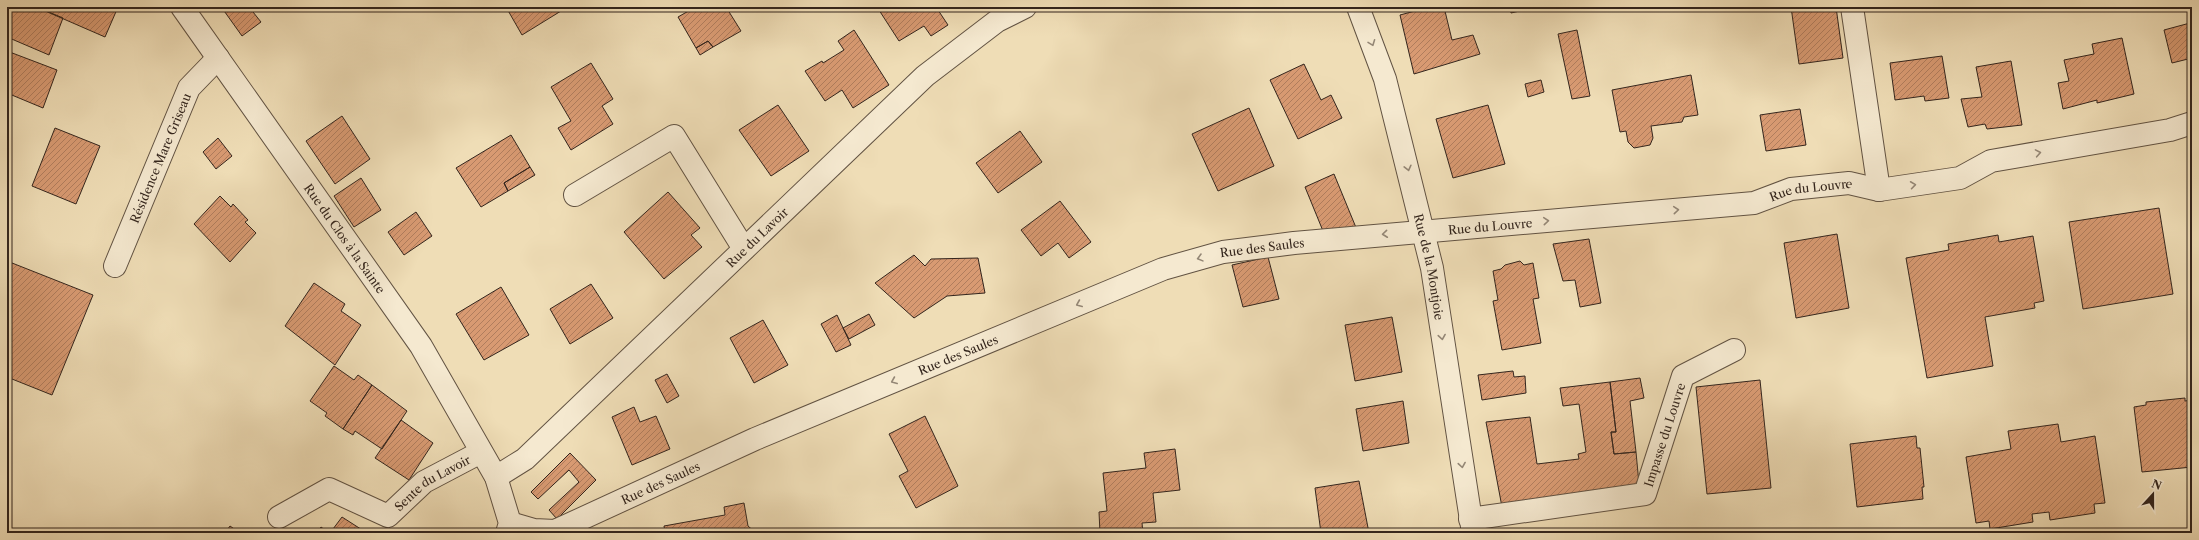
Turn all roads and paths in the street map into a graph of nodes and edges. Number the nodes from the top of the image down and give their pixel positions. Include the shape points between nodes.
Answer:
1 (182, 7) edge
2 (1025, 7) edge
3 (1358, 7) edge
4 (1852, 7) edge
5 (218, 58) junction
6 (2192, 123) edge
7 (1879, 190) junction
8 (575, 195) dead end
9 (1423, 230) junction
10 (744, 249) junction
11 (115, 266) dead end
12 (1734, 350) dead end
13 (481, 452) junction
14 (496, 477) junction
15 (279, 517) dead end
16 (1471, 526) edge
17 (508, 528) edge

1 - 5 street, Rue du Clos à la Sainte
2 - 10 street, Rue du Lavoir via 997,21 925,76
3 -> 9 street, Rue de la Montjoie via 1385,79
4 - 7 street
5 - 11 street, Résidence Mare Griseau via 189,88
5 - 13 street, Rue du Clos à la Sainte via 421,346
7 -> 6 street, Rue du Louvre via 1960,178 1991,161 2170,130
9 -> 7 street, Rue du Louvre via 1754,203 1792,188 1849,183
8 - 10 street via 674,136
9 -> 16 street, Rue de la Montjoie via 1432,268
9 -> 17 street, Rue des Saules via 1223,252 1163,269 755,439 555,531
10 - 14 street, Rue du Lavoir via 525,459
12 - 16 street, Impasse du Louvre via 1683,376 1645,494
13 - 14 street, Rue du Clos à la Sainte
13 - 15 street, Sente du Lavoir via 424,482 388,516 329,489
14 - 17 street, Rue du Clos à la Sainte

